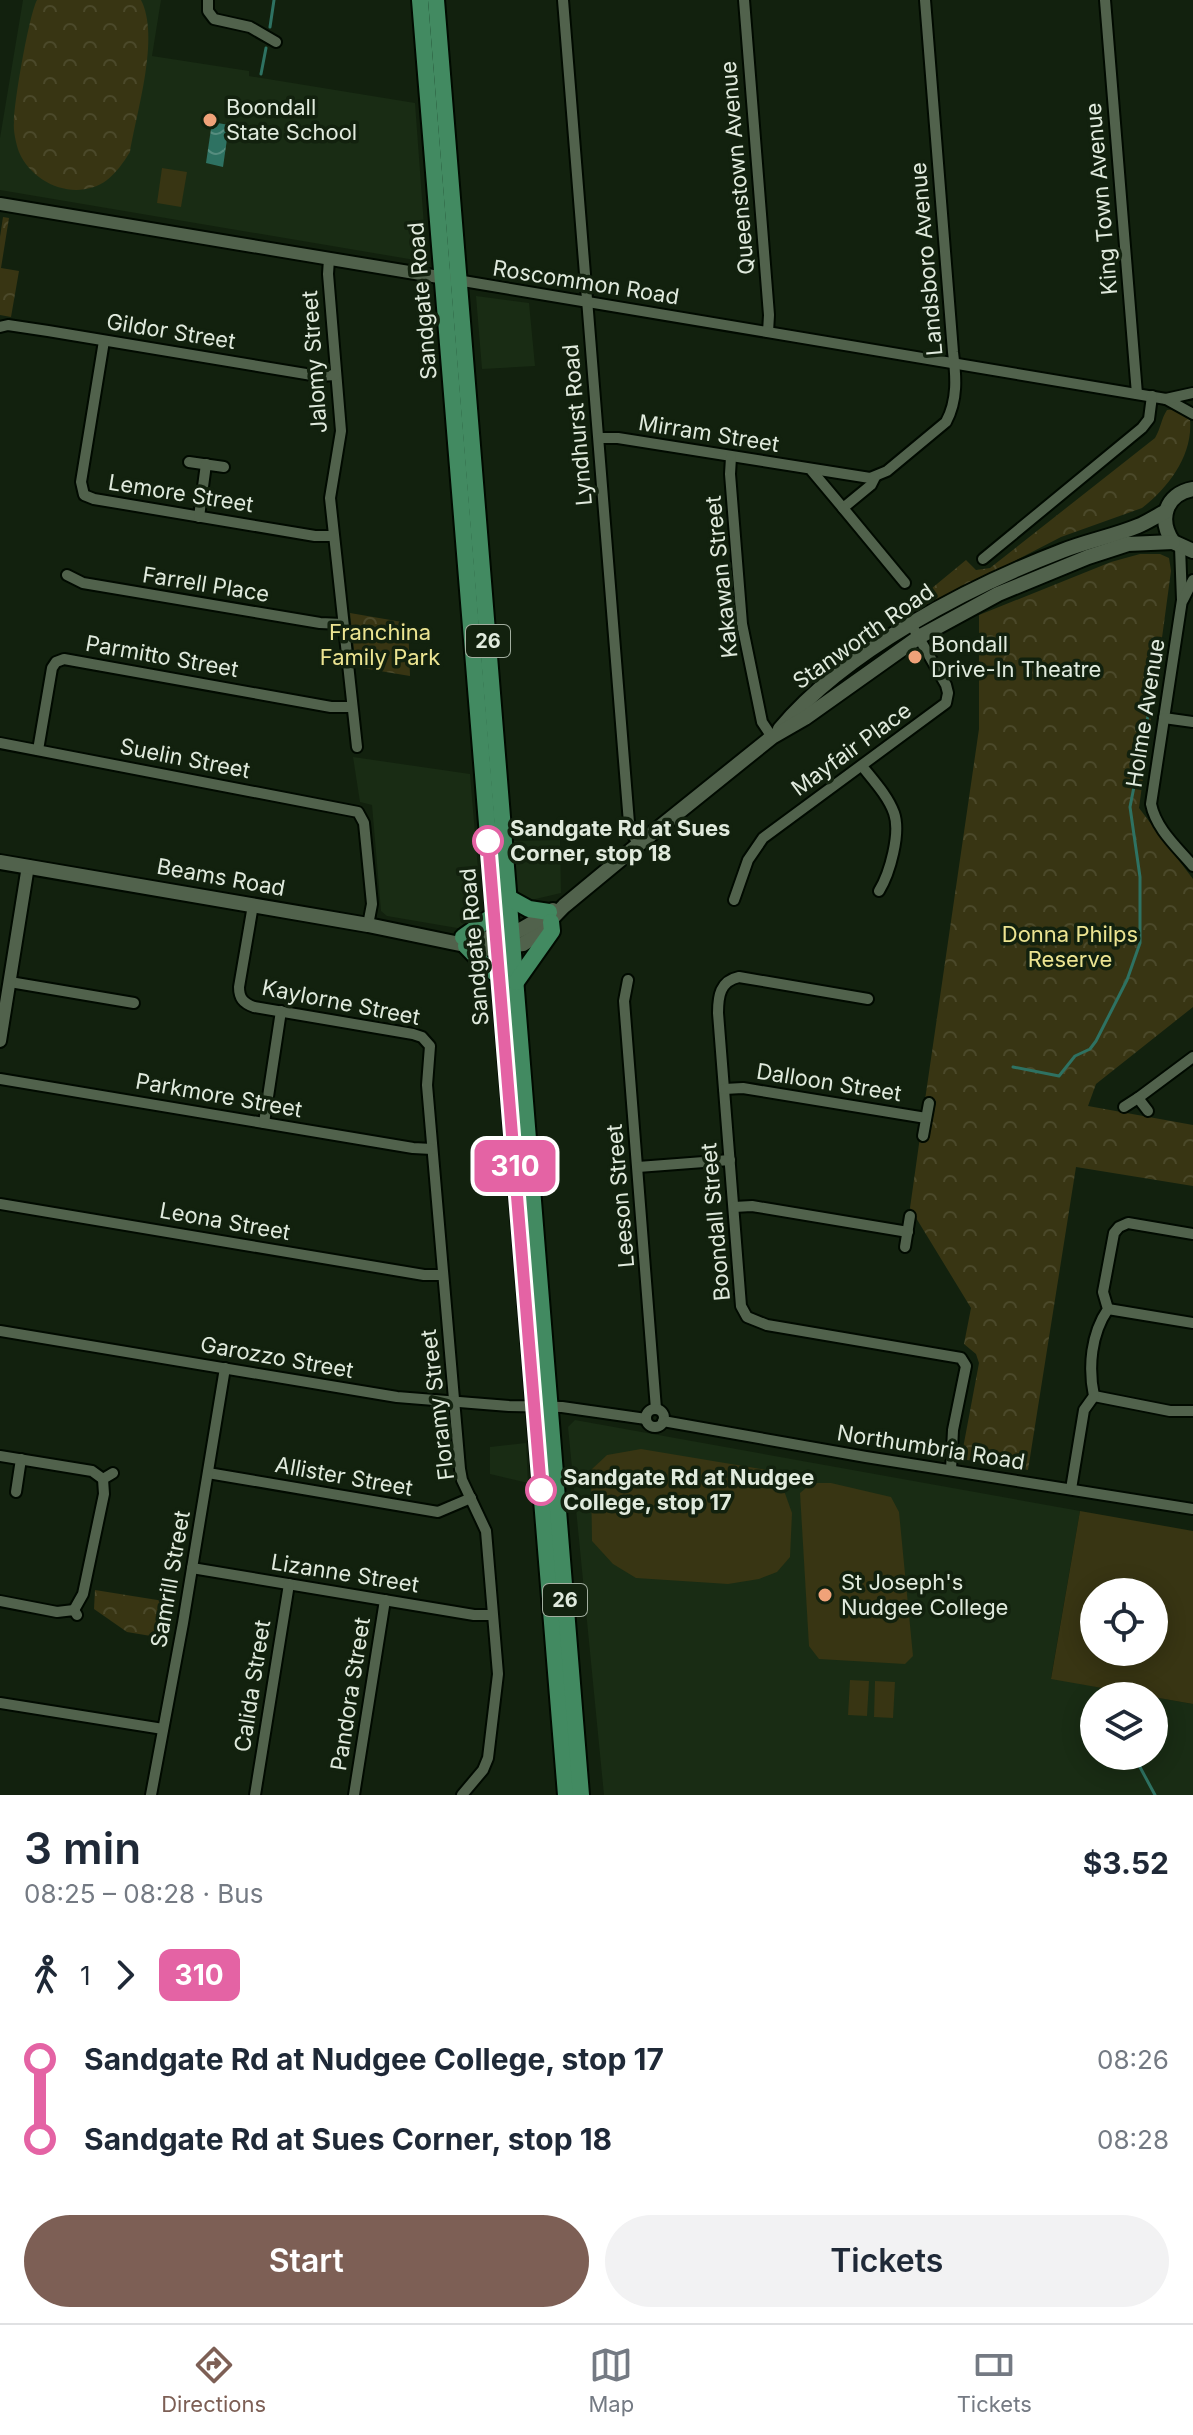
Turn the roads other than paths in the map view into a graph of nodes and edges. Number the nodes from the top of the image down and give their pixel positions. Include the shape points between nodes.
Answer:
1 (208, 0) edge
2 (420, 0) edge
3 (436, 0) edge
4 (563, 0) edge
5 (744, 0) edge
6 (925, 0) edge
7 (1105, 0) edge
8 (276, 42) dead end
9 (0, 204) edge
10 (329, 259) junction
11 (450, 279) junction
12 (587, 302) junction
13 (0, 327) edge
14 (768, 332) junction
15 (104, 341) junction
16 (955, 364) junction
17 (336, 375) junction
18 (1193, 393) edge
19 (1137, 394) junction
20 (1152, 396) junction
21 (1166, 399) junction
22 (1193, 414) edge
23 (599, 438) junction
24 (731, 457) junction
25 (189, 462) dead end
26 (206, 464) junction
27 (224, 467) dead end
28 (812, 471) junction
29 (875, 477) junction
30 (1191, 486) edge
31 (843, 508) junction
32 (1165, 512) junction
33 (199, 517) junction
34 (333, 536) junction
35 (1182, 547) edge
36 (983, 559) dead end
37 (67, 575) dead end
38 (1193, 580) edge
39 (905, 583) dead end
40 (1182, 600) junction
41 (342, 624) junction
42 (915, 630) junction
43 (352, 707) junction
44 (1164, 718) junction
45 (1193, 722) edge
46 (772, 737) junction
47 (0, 743) edge
48 (357, 747) dead end
49 (38, 750) junction
50 (862, 766) junction
51 (639, 844) junction
52 (0, 862) edge
53 (28, 866) junction
54 (1193, 866) edge
55 (879, 891) dead end
56 (509, 898) junction
57 (734, 900) dead end
58 (253, 905) junction
59 (555, 913) junction
60 (494, 915) junction
61 (368, 925) junction
62 (465, 942) junction
63 (504, 942) junction
64 (499, 975) junction
65 (628, 980) dead end
66 (10, 982) junction
67 (516, 982) junction
68 (868, 999) dead end
69 (134, 1003) dead end
70 (281, 1011) junction
71 (0, 1041) edge
72 (430, 1046) joint
73 (1193, 1057) edge
74 (0, 1079) edge
75 (724, 1089) junction
76 (1138, 1098) junction
77 (929, 1103) dead end
78 (1124, 1107) dead end
79 (1148, 1111) dead end
80 (926, 1118) junction
81 (264, 1123) junction
82 (923, 1136) dead end
83 (432, 1149) junction
84 (730, 1160) junction
85 (638, 1167) junction
86 (0, 1204) edge
87 (734, 1207) junction
88 (910, 1216) dead end
89 (908, 1232) junction
90 (1193, 1234) edge
91 (905, 1247) dead end
92 (443, 1275) junction
93 (1108, 1309) junction
94 (1193, 1323) edge
95 (0, 1331) edge
96 (225, 1368) junction
97 (1094, 1396) junction
98 (454, 1402) junction
99 (541, 1406) junction
100 (656, 1409) junction
101 (1193, 1411) edge
102 (646, 1419) junction
103 (663, 1421) junction
104 (0, 1456) edge
105 (21, 1459) junction
106 (951, 1470) junction
107 (113, 1473) dead end
108 (208, 1473) junction
109 (103, 1479) junction
110 (1071, 1489) junction
111 (16, 1492) dead end
112 (471, 1498) junction
113 (1193, 1509) edge
114 (192, 1568) junction
115 (289, 1584) junction
116 (385, 1600) junction
117 (0, 1601) edge
118 (492, 1615) junction
119 (0, 1703) edge
120 (163, 1729) junction
121 (151, 1795) edge
122 (255, 1795) edge
123 (354, 1795) edge
124 (462, 1795) edge
125 (566, 1795) edge
126 (581, 1795) edge

1 - 8 street via 214,19 250,27
2 - 11 highway, Sandgate Road / 26
3 - 11 highway, Sandgate Road / 26
4 - 12 street, Lyndhurst Road
5 - 14 street, Queenstown Avenue
6 - 16 street, Landsboro Avenue
7 - 19 street, King Town Avenue
9 - 10 street, Roscommon Road
10 - 11 street, Roscommon Road
10 - 17 street, Jalomy Street
11 - 12 street, Roscommon Road
11 - 56 highway, Sandgate Road / 26
11 - 60 highway, Sandgate Road / 26
12 - 14 street, Roscommon Road
12 - 23 street, Lyndhurst Road
13 - 15 street, Gildor Street
14 - 16 street, Roscommon Road
15 - 17 street, Gildor Street
15 - 33 street, Lemore Street via 81,491 94,499
16 - 19 street, Roscommon Road
16 - 29 street, Landsboro Avenue via 953,404 946,422
17 - 34 street, Jalomy Street via 341,431 330,491
18 - 21 street, Roscommon Road
19 - 20 street, Roscommon Road
20 - 21 street, Roscommon Road
20 - 36 street via 1146,424
21 - 22 street, Roscommon Road
23 - 24 street, Mirram Street
23 - 51 street, Lyndhurst Road via 629,823
24 - 28 street, Mirram Street
24 - 46 street, Kakawan Street via 742,624 762,722
25 - 26 street
26 - 27 street
26 - 33 street
28 - 29 street, Mirram Street
28 - 31 street
29 - 31 street
30 - 32 main road
31 - 39 street
32 - 35 main road via 1164,523
32 - 42 main road, Stanworth Road via 1011,572
33 - 34 street, Lemore Street
34 - 41 street, Jalomy Street
35 - 40 street, Holme Avenue
35 - 42 main road, Stanworth Road via 1128,544
37 - 41 street, Farrell Place via 83,583
38 - 40 street, Holme Avenue
40 - 44 street, Holme Avenue
41 - 43 street, Jalomy Street
42 - 46 main road, Stanworth Road via 846,669 797,708
42 - 50 street, Mayfair Place via 946,685 946,703
43 - 48 street, Jalomy Street
43 - 49 street, Parmitto Street via 64,659 52,668
44 - 45 street
44 - 54 street, Holme Avenue via 1151,804 1156,821
46 - 51 main road, Stanworth Road
47 - 49 street, Suelin Street
49 - 61 street, Suelin Street via 362,815 372,904
50 - 55 street via 895,818 889,873
50 - 57 street, Mayfair Place via 763,838 748,860
51 - 59 main road, Stanworth Road
52 - 53 main road, Beams Road
53 - 58 main road, Beams Road
53 - 66 street
56 - 59 highway via 529,909
56 - 63 highway, Sandgate Road / 26
58 - 61 main road, Beams Road
58 - 70 street, Kaylorne Street via 239,994 251,1006
59 - 63 main road, Stanworth Road via 527,942
59 - 67 highway via 552,931
60 - 62 highway
60 - 63 highway, Sandgate Road / 26
61 - 62 main road, Beams Road
62 - 63 main road, Beams Road
62 - 64 highway
63 - 64 highway, Sandgate Road / 26
63 - 67 highway, Sandgate Road / 26
64 - 99 highway, Sandgate Road / 26
65 - 85 street, Leeson Street via 624,1001
66 - 69 street
66 - 71 street
67 - 99 highway, Sandgate Road / 26
68 - 75 street, Boondall Street via 739,977 727,981 718,1003
70 - 72 street, Kaylorne Street via 418,1035
70 - 81 street
72 - 83 street, Floramy Street
73 - 76 street
74 - 81 street, Parkmore Street
75 - 80 street, Dalloon Street
75 - 84 street, Boondall Street
76 - 78 street
76 - 79 street
77 - 80 street, Dalloon Street
80 - 82 street, Dalloon Street
81 - 83 street, Parkmore Street
83 - 92 street, Floramy Street
84 - 85 street
84 - 87 street, Boondall Street
85 - 100 street, Leeson Street
86 - 92 street, Leona Street
87 - 89 street
87 - 106 street, Boondall Street via 741,1306 751,1320 963,1360
88 - 89 street
89 - 91 street
90 - 93 street via 1132,1223 1116,1229 1103,1292
92 - 98 street, Floramy Street
93 - 94 street
93 - 97 street via 1097,1327 1089,1376
95 - 96 street, Garozzo Street
96 - 98 street, Garozzo Street
96 - 108 street, Samrill Street
97 - 101 street
97 - 110 street via 1084,1410
98 - 99 street, Garozzo Street
98 - 112 street, Floramy Street via 460,1474
99 - 102 street
99 - 125 highway, Sandgate Road / 26
99 - 126 highway, Sandgate Road / 26
100 - 102 street
100 - 103 street via 663,1413
102 - 103 street via 653,1427
103 - 106 street, Northumbria Road
104 - 105 street
105 - 109 street via 92,1471
105 - 111 street
106 - 110 street, Northumbria Road
107 - 109 street
108 - 112 street, Allister Street via 438,1512
108 - 114 street, Samrill Street
109 - 117 street via 76,1613
110 - 113 street, Northumbria Road
112 - 118 street, Floramy Street via 485,1526
114 - 115 street, Lizanne Street
114 - 120 street, Samrill Street
115 - 116 street, Lizanne Street
115 - 122 street, Calida Street
116 - 118 street, Lizanne Street
116 - 123 street, Pandora Street
118 - 124 street, Floramy Street via 498,1674 491,1745 483,1770
119 - 120 street
120 - 121 street, Samrill Street

